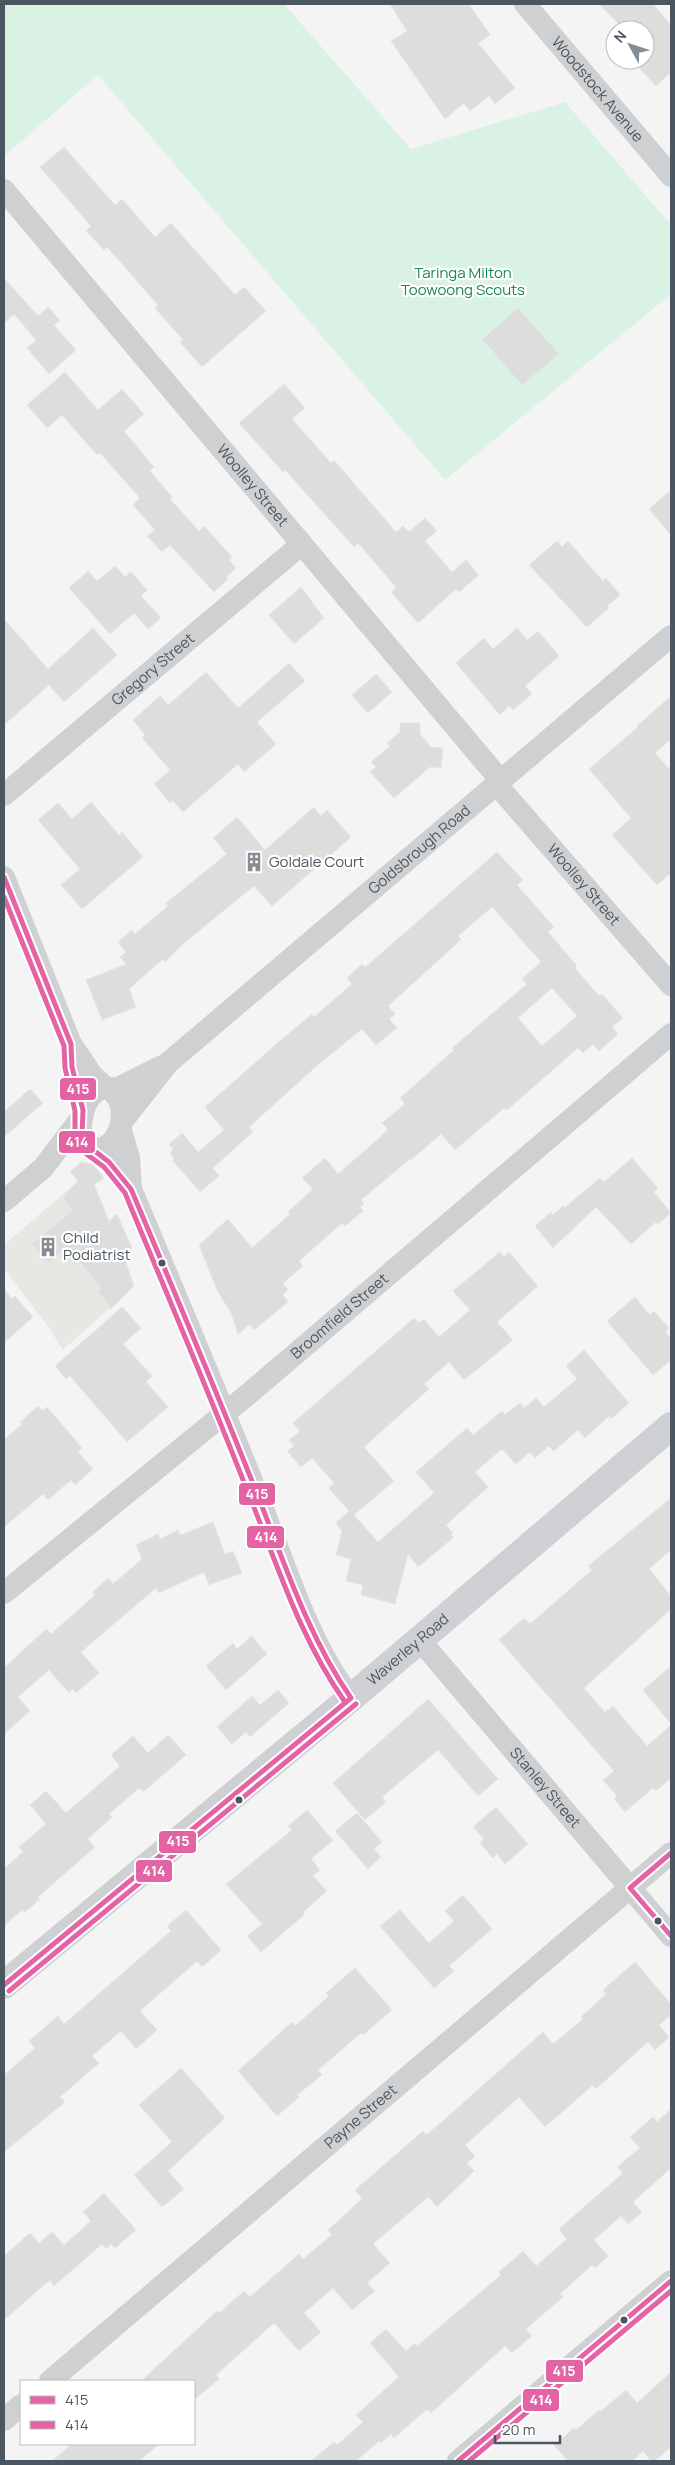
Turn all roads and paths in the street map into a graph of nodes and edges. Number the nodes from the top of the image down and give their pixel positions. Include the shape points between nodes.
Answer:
1 (525, 4) edge
2 (671, 176) edge
3 (4, 190) edge
4 (302, 544) junction
5 (671, 636) edge
6 (499, 783) junction
7 (4, 795) edge
8 (4, 878) edge
9 (671, 984) edge
10 (671, 1034) edge
11 (71, 1044) junction
12 (168, 1063) junction
13 (107, 1089) junction
14 (83, 1113) junction
15 (120, 1125) junction
16 (92, 1147) junction
17 (43, 1168) junction
18 (131, 1189) junction
19 (4, 1201) edge
20 (225, 1414) junction
21 (671, 1426) edge
22 (4, 1593) edge
23 (419, 1639) junction
24 (351, 1698) junction
25 (671, 1854) edge
26 (630, 1888) junction
27 (671, 1936) edge
28 (4, 1985) edge
29 (671, 2281) edge
30 (51, 2380) edge
31 (20, 2406) edge
32 (4, 2420) edge
33 (458, 2461) edge

1 - 2 street, Woodstock Avenue
3 - 4 street, Woolley Street
4 - 6 street, Woolley Street
4 - 7 street, Gregory Street
5 - 6 street, Goldsbrough Road
6 - 9 street, Woolley Street
6 - 12 street, Goldsbrough Road
8 - 11 street
10 - 20 street, Broomfield Street
11 - 13 street via 93,1077
11 - 14 street via 72,1068
12 - 13 street, Goldsbrough Road via 122,1087
12 - 15 street, Goldsbrough Road
13 - 14 street via 94,1094
13 - 15 street via 121,1104
14 - 16 street via 82,1136
14 - 17 street
15 - 16 street via 112,1143 103,1148
15 - 18 street via 129,1158
16 - 17 street via 76,1151
16 - 18 street
17 - 19 street
18 - 20 street
20 - 22 street, Broomfield Street
20 - 24 street via 310,1626 335,1678
21 - 23 street, Waverley Road
23 - 24 street, Waverley Road
23 - 26 street, Stanley Street
24 - 28 street, Waverley Road
25 - 26 street, Payne Street
26 - 27 street, Stanley Street
26 - 30 street, Payne Street
29 - 33 street
31 - 32 street

